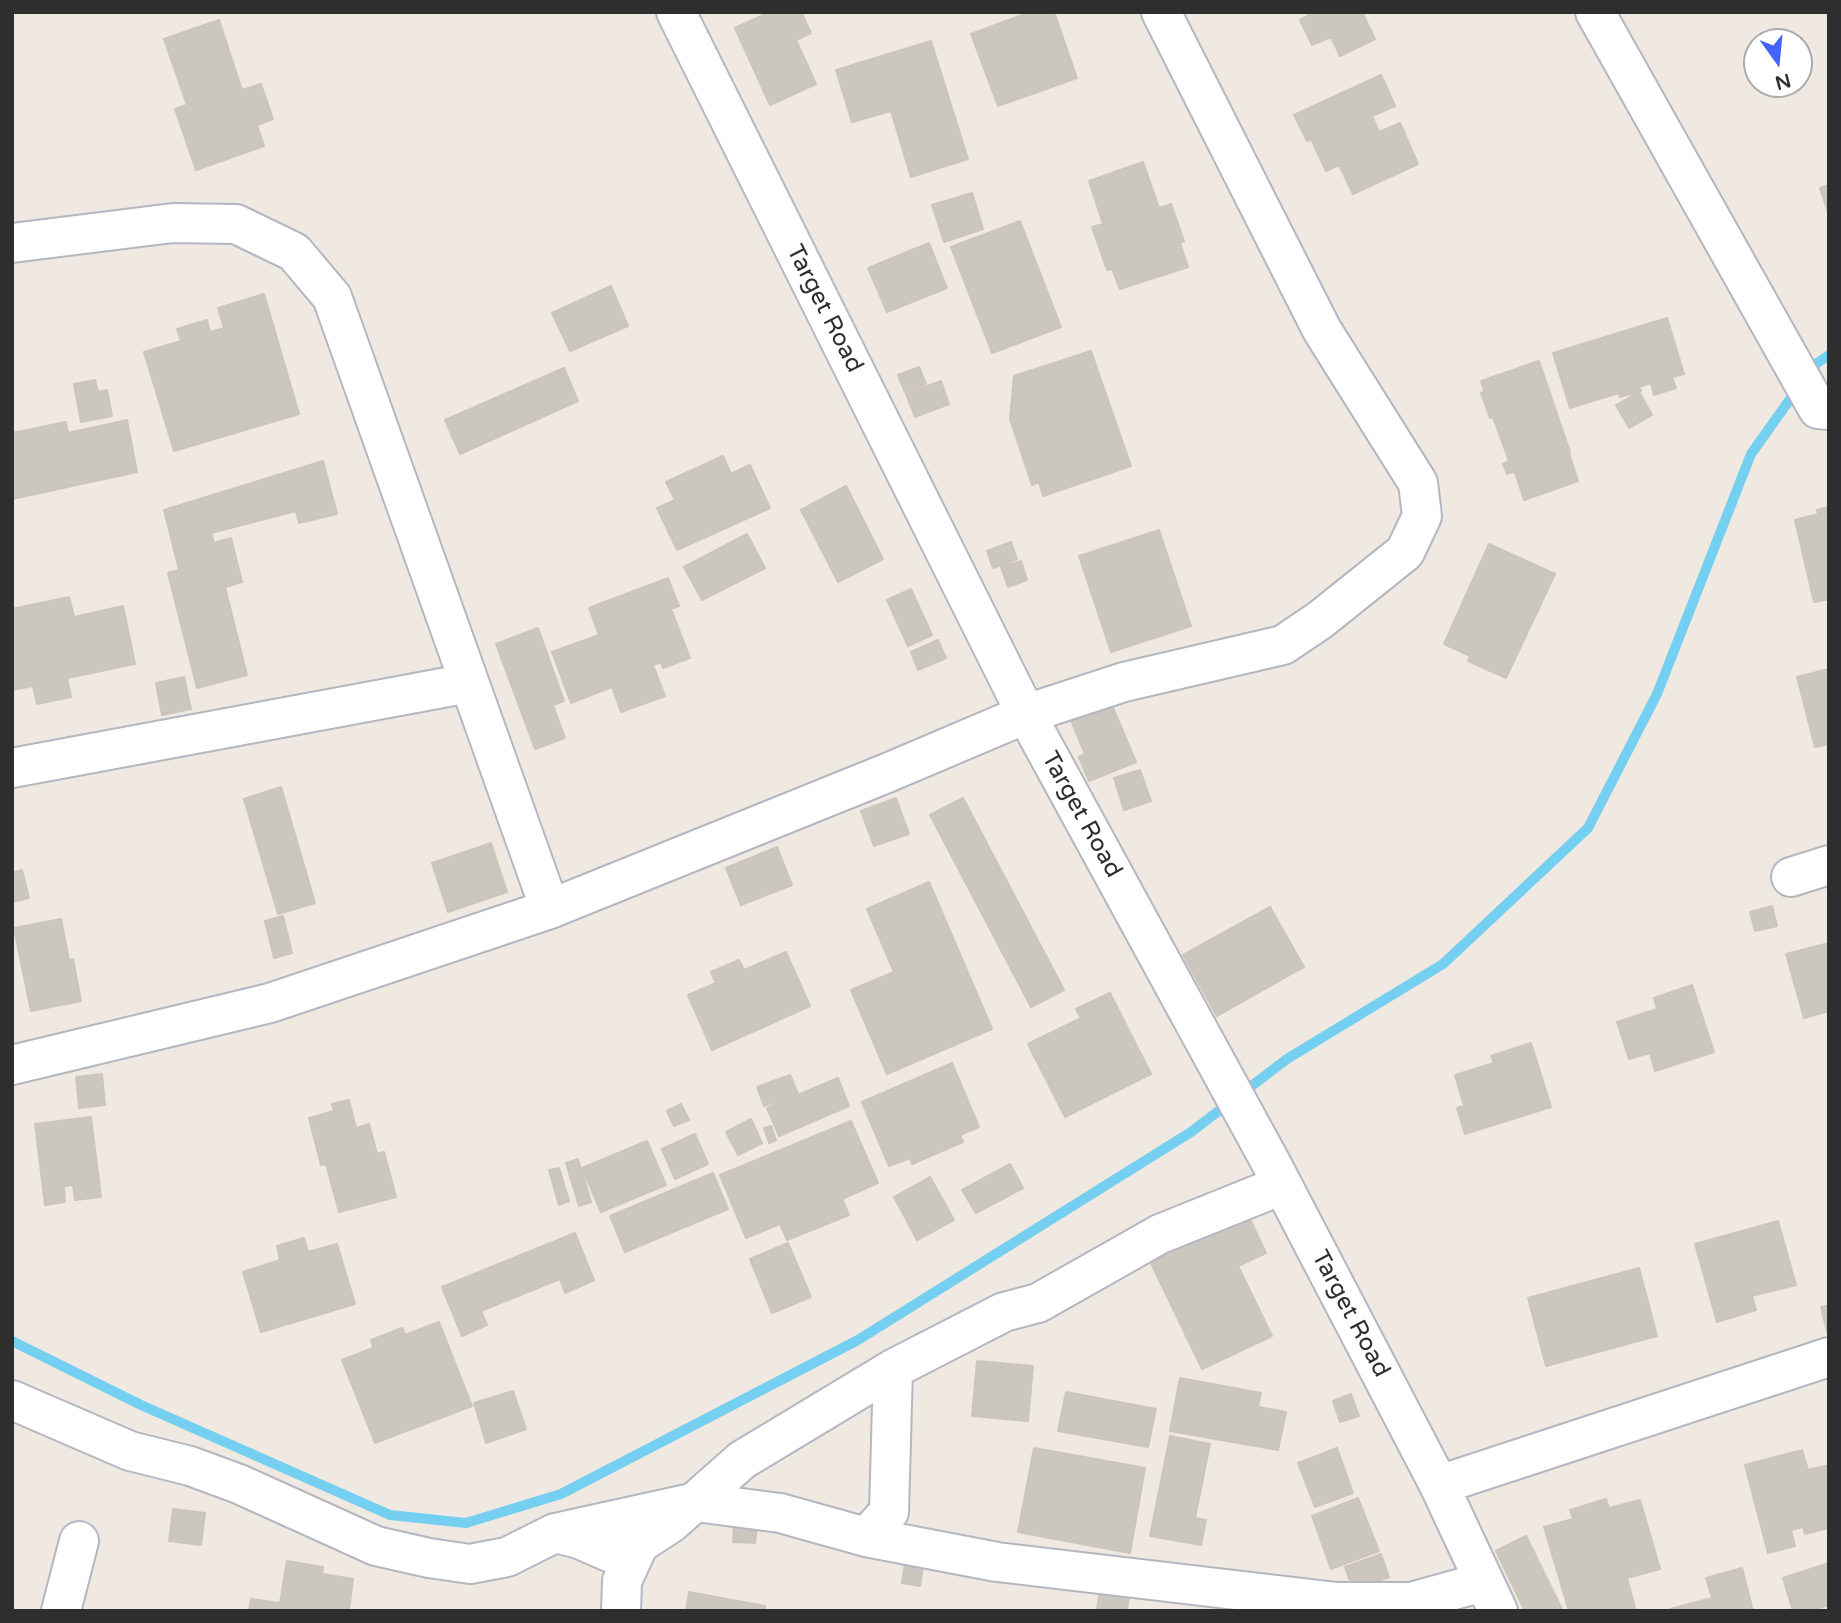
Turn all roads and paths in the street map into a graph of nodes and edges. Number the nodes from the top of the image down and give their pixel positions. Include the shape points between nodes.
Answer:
1 (676, 12) edge
2 (1161, 12) edge
3 (1595, 12) edge
4 (12, 243) edge
5 (1824, 410) edge
6 (469, 683) junction
7 (1026, 714) junction
8 (12, 768) edge
9 (1829, 865) edge
10 (1791, 877) dead end
11 (550, 909) junction
12 (12, 1065) edge
13 (1276, 1174) junction
14 (1829, 1357) edge
15 (892, 1369) junction
16 (12, 1400) edge
17 (1439, 1485) junction
18 (696, 1502) junction
19 (555, 1533) junction
20 (866, 1537) junction
21 (79, 1541) dead end
22 (639, 1544) junction
23 (1491, 1596) edge
24 (61, 1611) edge
25 (621, 1611) edge

1 - 7 street, Target Road
2 - 7 street via 1322,330 1418,483 1422,516 1405,552 1283,645 1124,682
3 - 5 street via 1790,360
4 - 6 street via 173,223 236,224 295,252 332,297
6 - 8 street
6 - 11 street
7 - 11 street
7 - 13 street, Target Road
9 - 10 street
11 - 12 street via 270,1003
13 - 15 street via 1038,1303 1004,1312
13 - 17 street, Target Road
14 - 17 street
15 - 18 street via 742,1460
15 - 20 street via 889,1512
16 - 19 street via 130,1451 239,1483 376,1546 470,1564 507,1556
17 - 23 street, Target Road
18 - 19 street
18 - 20 street via 780,1513
18 - 22 street
19 - 22 street via 609,1552
20 - 23 street via 996,1562 1336,1602
21 - 24 street
22 - 25 street via 622,1581

